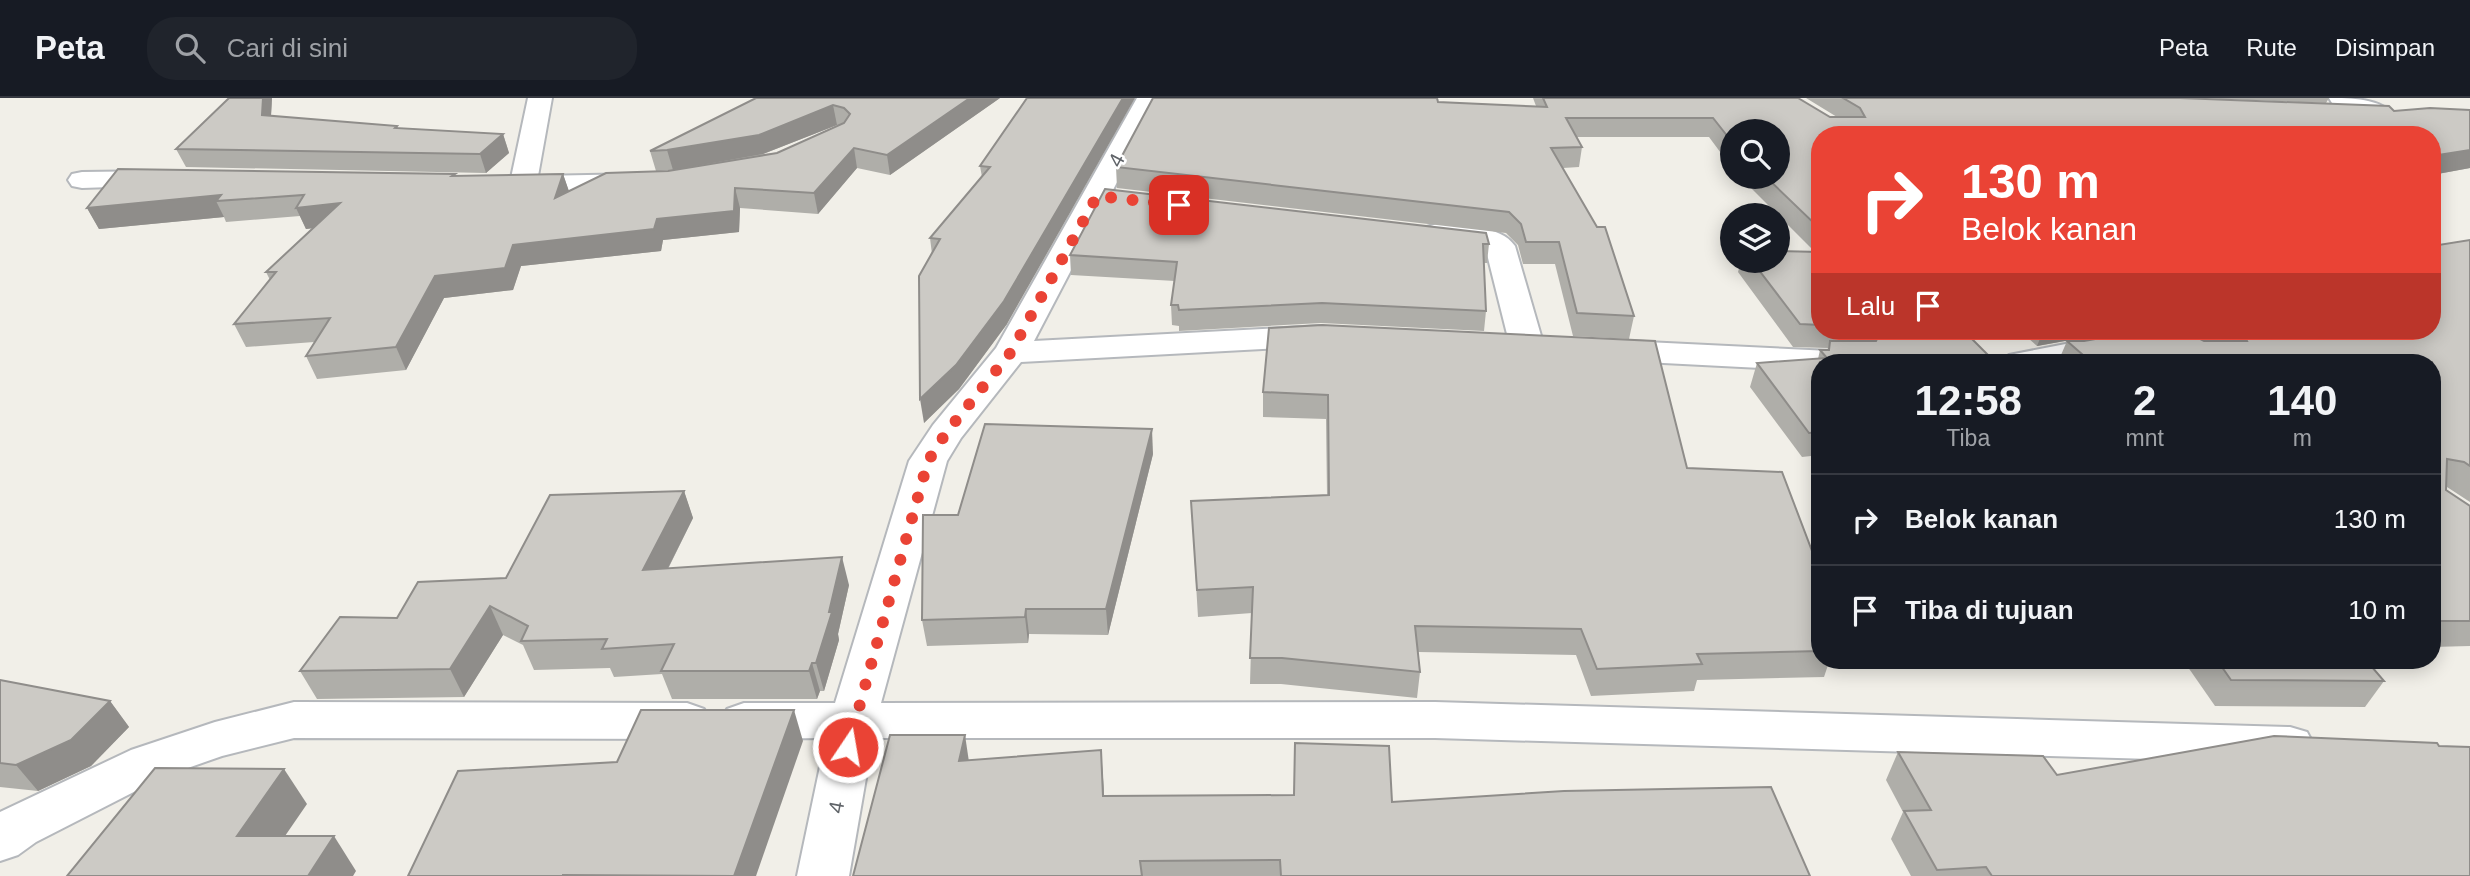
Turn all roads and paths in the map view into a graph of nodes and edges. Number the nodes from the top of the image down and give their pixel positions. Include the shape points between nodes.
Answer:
1 (540, 98) edge
2 (1149, 98) edge
3 (2341, 98) edge
4 (2382, 116) edge
5 (191, 178) edge
6 (82, 180) dead end
7 (660, 181) edge
8 (483, 184) edge
9 (523, 185) junction
10 (1411, 231) edge
11 (1348, 337) edge
12 (2141, 340) edge
13 (1011, 352) junction
14 (2065, 354) edge
15 (1811, 360) edge
16 (853, 721) junction
17 (2333, 746) edge
18 (0, 840) edge
19 (823, 876) edge

1 - 9 street
2 - 13 street, 4 via 1110,197
3 - 4 street
5 - 6 street
7 - 9 street
8 - 9 street
10 - 15 street via 1480,238 1500,246 1540,347
11 - 13 street
12 - 14 street
13 - 16 street, 4 via 928,461
16 - 17 street via 1435,720
16 - 18 street via 293,720 148,763
16 - 19 street, 4

